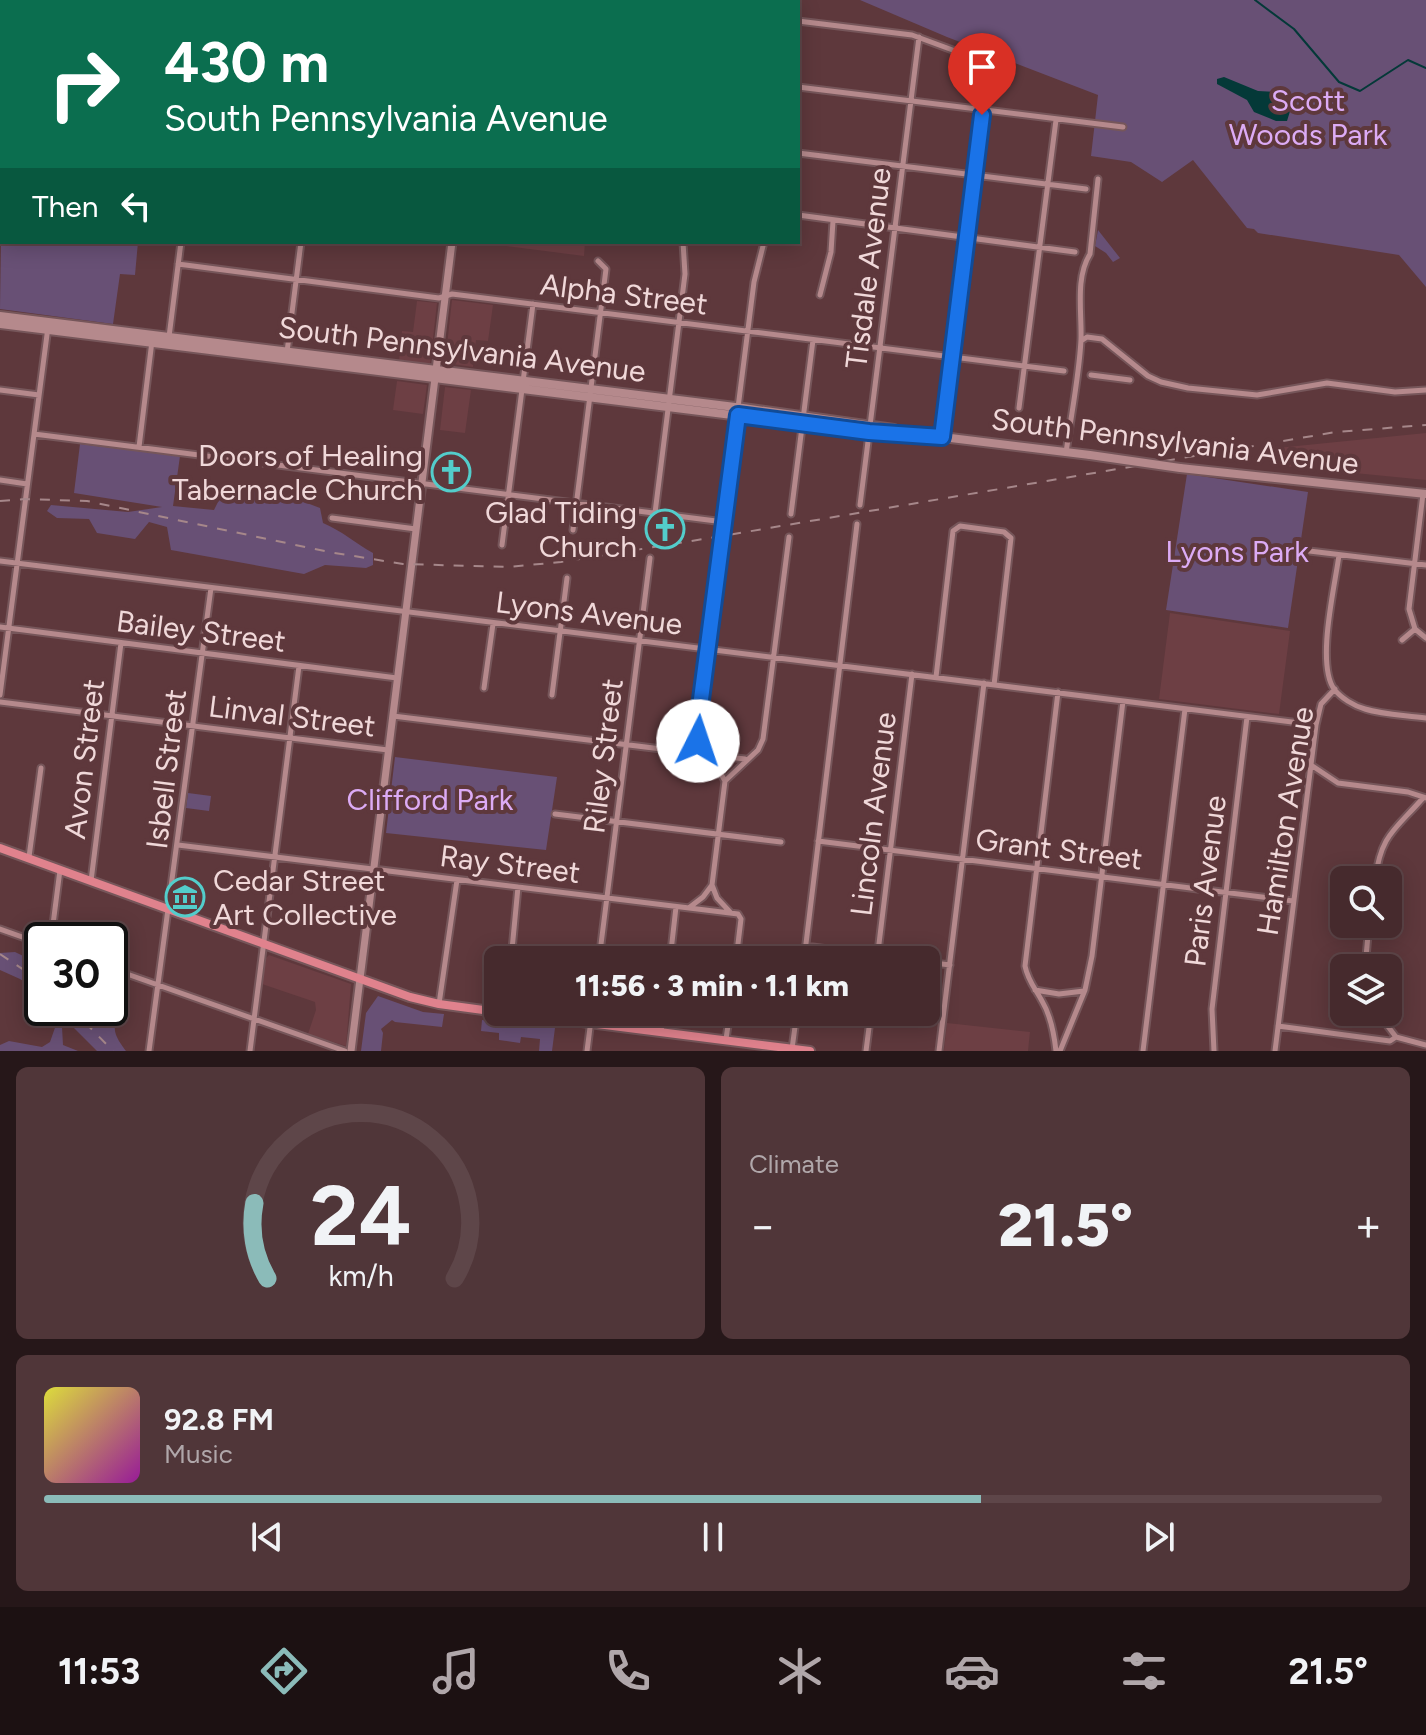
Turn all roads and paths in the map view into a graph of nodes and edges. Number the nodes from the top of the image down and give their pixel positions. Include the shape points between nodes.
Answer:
1 (800, 21) edge
2 (919, 37) junction
3 (800, 87) edge
4 (911, 101) junction
5 (983, 110) junction
6 (1056, 119) junction
7 (1123, 127) dead end
8 (800, 153) edge
9 (902, 166) junction
10 (975, 175) junction
11 (1098, 179) dead end
12 (1047, 184) junction
13 (1086, 189) dead end
14 (800, 215) edge
15 (833, 221) junction
16 (895, 229) junction
17 (967, 238) junction
18 (181, 244) edge
19 (301, 244) edge
20 (452, 244) edge
21 (683, 244) edge
22 (763, 244) edge
23 (1040, 247) junction
24 (1075, 252) dead end
25 (598, 261) dead end
26 (178, 264) junction
27 (296, 280) junction
28 (820, 295) dead end
29 (446, 296) junction
30 (533, 304) junction
31 (600, 313) junction
32 (0, 316) edge
33 (679, 323) junction
34 (0, 324) edge
35 (48, 326) junction
36 (747, 332) junction
37 (153, 339) junction
38 (813, 340) junction
39 (169, 341) junction
40 (1081, 341) junction
41 (880, 348) junction
42 (287, 357) junction
43 (952, 358) junction
44 (1024, 367) junction
45 (1064, 371) dead end
46 (435, 375) junction
47 (1091, 375) dead end
48 (1130, 380) dead end
49 (523, 384) junction
50 (0, 390) edge
51 (1426, 390) edge
52 (591, 393) junction
53 (39, 395) junction
54 (670, 403) junction
55 (1019, 408) dead end
56 (738, 411) junction
57 (803, 420) junction
58 (869, 428) junction
59 (34, 434) junction
60 (942, 437) junction
61 (139, 447) junction
62 (1066, 453) junction
63 (0, 480) edge
64 (422, 483) junction
65 (27, 484) junction
66 (509, 494) junction
67 (1425, 494) edge
68 (576, 503) junction
69 (860, 505) dead end
70 (655, 513) junction
71 (791, 514) dead end
72 (332, 518) dead end
73 (724, 522) junction
74 (857, 524) dead end
75 (416, 529) junction
76 (573, 530) dead end
77 (789, 537) dead end
78 (502, 545) dead end
79 (1301, 550) dead end
80 (1339, 555) junction
81 (650, 558) dead end
82 (0, 561) edge
83 (17, 563) junction
84 (1414, 564) junction
85 (1426, 565) edge
86 (567, 578) dead end
87 (211, 588) junction
88 (406, 613) junction
89 (493, 624) junction
90 (0, 627) edge
91 (9, 628) junction
92 (1415, 629) junction
93 (560, 632) junction
94 (1426, 638) edge
95 (1402, 640) dead end
96 (640, 641) junction
97 (121, 643) junction
98 (708, 650) junction
99 (203, 653) junction
100 (774, 657) junction
101 (839, 665) junction
102 (299, 666) junction
103 (912, 674) junction
104 (936, 677) junction
105 (397, 678) junction
106 (984, 683) junction
107 (994, 685) junction
108 (484, 688) dead end
109 (1335, 689) junction
110 (1058, 692) junction
111 (0, 695) edge
112 (552, 695) dead end
113 (1123, 701) junction
114 (0, 702) edge
115 (1185, 709) junction
116 (112, 715) junction
117 (393, 716) junction
118 (1247, 717) junction
119 (1426, 718) edge
120 (1316, 725) junction
121 (193, 726) junction
122 (289, 738) junction
123 (626, 745) junction
124 (701, 746) junction
125 (388, 750) junction
126 (710, 755) junction
127 (746, 759) junction
128 (1311, 765) junction
129 (41, 768) dead end
130 (725, 781) junction
131 (1424, 798) edge
132 (555, 814) dead end
133 (616, 822) junction
134 (718, 834) junction
135 (818, 841) junction
136 (781, 842) dead end
137 (178, 845) junction
138 (0, 848) edge
139 (890, 850) junction
140 (274, 857) junction
141 (29, 858) junction
142 (963, 859) junction
143 (1377, 866) edge
144 (1036, 868) junction
145 (60, 870) junction
146 (373, 870) junction
147 (1102, 877) junction
148 (457, 880) junction
149 (91, 882) junction
150 (1164, 884) junction
151 (712, 885) junction
152 (518, 887) junction
153 (1227, 892) junction
154 (607, 898) junction
155 (1293, 901) junction
156 (676, 907) junction
157 (689, 908) junction
158 (169, 910) junction
159 (730, 913) junction
160 (53, 922) edge
161 (0, 929) edge
162 (24, 938) edge
163 (264, 946) junction
164 (512, 946) edge
165 (601, 946) edge
166 (672, 946) edge
167 (738, 946) edge
168 (805, 946) edge
169 (879, 946) edge
170 (940, 964) edge
171 (950, 965) junction
172 (128, 974) edge
173 (360, 979) junction
174 (158, 985) junction
175 (1035, 990) junction
176 (1085, 990) junction
177 (439, 1004) junction
178 (484, 1010) edge
179 (255, 1019) junction
180 (591, 1026) edge
181 (614, 1026) edge
182 (662, 1026) edge
183 (728, 1026) edge
184 (795, 1026) edge
185 (869, 1026) edge
186 (1278, 1026) junction
187 (1388, 1026) edge
188 (661, 1032) junction
189 (1396, 1037) junction
190 (726, 1040) junction
191 (1426, 1045) edge
192 (760, 1048) edge
193 (792, 1049) junction
194 (149, 1051) edge
195 (250, 1051) edge
196 (345, 1051) edge
197 (351, 1051) edge
198 (587, 1051) edge
199 (810, 1051) edge
200 (866, 1051) edge
201 (939, 1051) edge
202 (1058, 1051) edge
203 (1143, 1051) edge
204 (1214, 1051) edge
205 (1275, 1051) edge

1 - 2 street
2 - 4 street, Tisdale Avenue
2 - 5 street via 985,62
3 - 4 street
4 - 5 street
4 - 9 street, Tisdale Avenue
5 - 6 street
5 - 10 street
6 - 7 street
6 - 12 street
8 - 9 street
9 - 10 street
9 - 16 street, Tisdale Avenue
10 - 12 street
10 - 17 street
11 - 40 street via 1083,280
12 - 13 street
12 - 23 street
14 - 15 street
15 - 16 street
15 - 28 street
16 - 17 street
16 - 41 street, Tisdale Avenue
17 - 23 street
17 - 43 street
18 - 26 street
19 - 27 street
20 - 29 street
21 - 33 street
22 - 36 street
23 - 24 street
23 - 44 street
25 - 31 street via 606,269
26 - 27 street, Alpha Street
26 - 39 street
27 - 29 street, Alpha Street
27 - 42 street
29 - 30 street, Alpha Street
29 - 46 street
30 - 31 street, Alpha Street
30 - 49 street
31 - 33 street, Alpha Street
31 - 52 street
32 - 35 main road, South Pennsylvania Avenue
33 - 36 street, Alpha Street
33 - 54 street
34 - 35 main road, South Pennsylvania Avenue
35 - 37 main road, South Pennsylvania Avenue
35 - 53 street
36 - 38 street, Alpha Street
36 - 56 street
37 - 39 main road, South Pennsylvania Avenue
37 - 61 street
38 - 41 street, Alpha Street
38 - 57 street
39 - 42 main road, South Pennsylvania Avenue
40 - 51 street via 1102,339 1148,376 1188,388 1257,395 1327,383 1395,392
40 - 62 street
41 - 43 street, Alpha Street
41 - 58 street, Tisdale Avenue
42 - 46 main road, South Pennsylvania Avenue
43 - 44 street, Alpha Street
43 - 60 street
44 - 45 street, Alpha Street
44 - 55 street
46 - 49 main road, South Pennsylvania Avenue
46 - 64 street
47 - 48 street
49 - 52 main road, South Pennsylvania Avenue
49 - 66 street
50 - 53 street
52 - 54 main road, South Pennsylvania Avenue
52 - 68 street
53 - 59 street
54 - 56 main road, South Pennsylvania Avenue
54 - 70 street
56 - 57 main road, South Pennsylvania Avenue
56 - 73 street
57 - 58 main road, South Pennsylvania Avenue
57 - 71 street
58 - 60 main road, South Pennsylvania Avenue
58 - 69 street, Tisdale Avenue
59 - 61 street
59 - 65 street
60 - 62 main road, South Pennsylvania Avenue
61 - 64 street
62 - 67 main road, South Pennsylvania Avenue, bridge
63 - 65 street
64 - 66 street
64 - 75 street
65 - 83 street
66 - 68 street
66 - 78 street
67 - 84 street
68 - 70 street
68 - 76 street
70 - 73 street
72 - 75 street
73 - 98 street
74 - 101 street
75 - 88 street
77 - 100 street
79 - 80 street
80 - 84 street
80 - 109 street, Hamilton Avenue via 1327,659
81 - 96 street, Riley Street
82 - 83 street, Lyons Avenue
83 - 87 street, Lyons Avenue
83 - 91 street
84 - 85 street
84 - 92 street via 1409,609
86 - 93 street
87 - 88 street, Lyons Avenue
87 - 99 street, Isbell Street
88 - 89 street, Lyons Avenue
88 - 105 street
89 - 93 street, Lyons Avenue
89 - 108 street
90 - 91 street, Bailey Street
91 - 97 street, Bailey Street
91 - 111 street
92 - 94 street
92 - 95 street
93 - 96 street, Lyons Avenue
93 - 112 street
96 - 98 street, Lyons Avenue
96 - 123 street, Riley Street
97 - 99 street, Bailey Street
97 - 116 street, Avon Street
98 - 100 street, Lyons Avenue
98 - 124 street via 697,730
99 - 102 street, Bailey Street
99 - 121 street, Isbell Street
100 - 101 street, Lyons Avenue
100 - 127 street via 763,739
101 - 103 street, Lyons Avenue
101 - 135 street
102 - 105 street, Bailey Street
102 - 122 street
103 - 104 street, Lyons Avenue
103 - 139 street, Lincoln Avenue
104 - 106 street, Lyons Avenue
104 - 107 street via 955,528 960,526 1011,538
105 - 117 street
106 - 107 street, Lyons Avenue
106 - 142 street
107 - 110 street, Lyons Avenue
109 - 119 street via 1365,709
109 - 120 street, Hamilton Avenue via 1323,700
110 - 113 street, Lyons Avenue
110 - 144 street
113 - 115 street, Lyons Avenue
113 - 147 street
114 - 116 street, Linval Street
115 - 118 street, Lyons Avenue
115 - 150 street
116 - 121 street, Linval Street
116 - 149 street, Avon Street
117 - 123 street
117 - 125 street
118 - 120 street, Lyons Avenue
118 - 153 street, Paris Avenue
120 - 128 street, Hamilton Avenue
121 - 122 street, Linval Street
121 - 137 street, Isbell Street
122 - 125 street, Linval Street
122 - 140 street
123 - 124 street via 686,752
123 - 133 street, Riley Street
124 - 126 street
125 - 146 street
126 - 127 street
126 - 130 street
127 - 130 street
128 - 131 street via 1338,783
128 - 155 street, Hamilton Avenue
129 - 141 street
130 - 134 street
131 - 143 street via 1386,839
132 - 133 street
133 - 134 street
133 - 154 street, Riley Street
134 - 136 street
134 - 151 street
135 - 139 street, Grant Street
135 - 168 street
137 - 140 street, Ray Street
137 - 158 street, Isbell Street
138 - 141 main road
139 - 142 street, Grant Street
139 - 169 street, Lincoln Avenue
140 - 146 street, Ray Street
140 - 163 street
141 - 145 main road
142 - 144 street, Grant Street
142 - 171 street
144 - 147 street, Grant Street
144 - 175 street via 1025,966
145 - 149 main road
145 - 160 street
146 - 148 street, Ray Street
146 - 173 street
147 - 150 street, Grant Street
147 - 176 street
148 - 152 street, Ray Street
148 - 177 street
149 - 158 main road
150 - 153 street, Grant Street
150 - 203 street
151 - 157 street
151 - 159 street
152 - 154 street, Ray Street
152 - 164 street
153 - 155 street, Grant Street
153 - 204 street, Paris Avenue via 1212,1009
154 - 156 street, Ray Street
154 - 165 street, Riley Street
155 - 186 street, Hamilton Avenue
156 - 157 street, Ray Street
156 - 166 street
157 - 159 street, Ray Street
158 - 163 main road
158 - 174 street, Isbell Street
159 - 167 street, Ray Street via 741,916
161 - 162 street
163 - 173 main road
163 - 179 street
170 - 171 street
171 - 201 street
172 - 174 street
173 - 177 main road
173 - 197 street
174 - 179 street
174 - 194 street, Isbell Street
175 - 176 street
175 - 202 street via 1051,1020
176 - 202 street
177 - 178 main road
179 - 195 street
179 - 196 street
180 - 198 street
181 - 188 main road
182 - 188 street
183 - 190 street
184 - 193 street
185 - 200 street
186 - 189 street via 1390,1041
186 - 205 street, Hamilton Avenue
187 - 189 street
188 - 190 main road
189 - 191 street
190 - 192 main road
192 - 193 main road
193 - 199 main road

